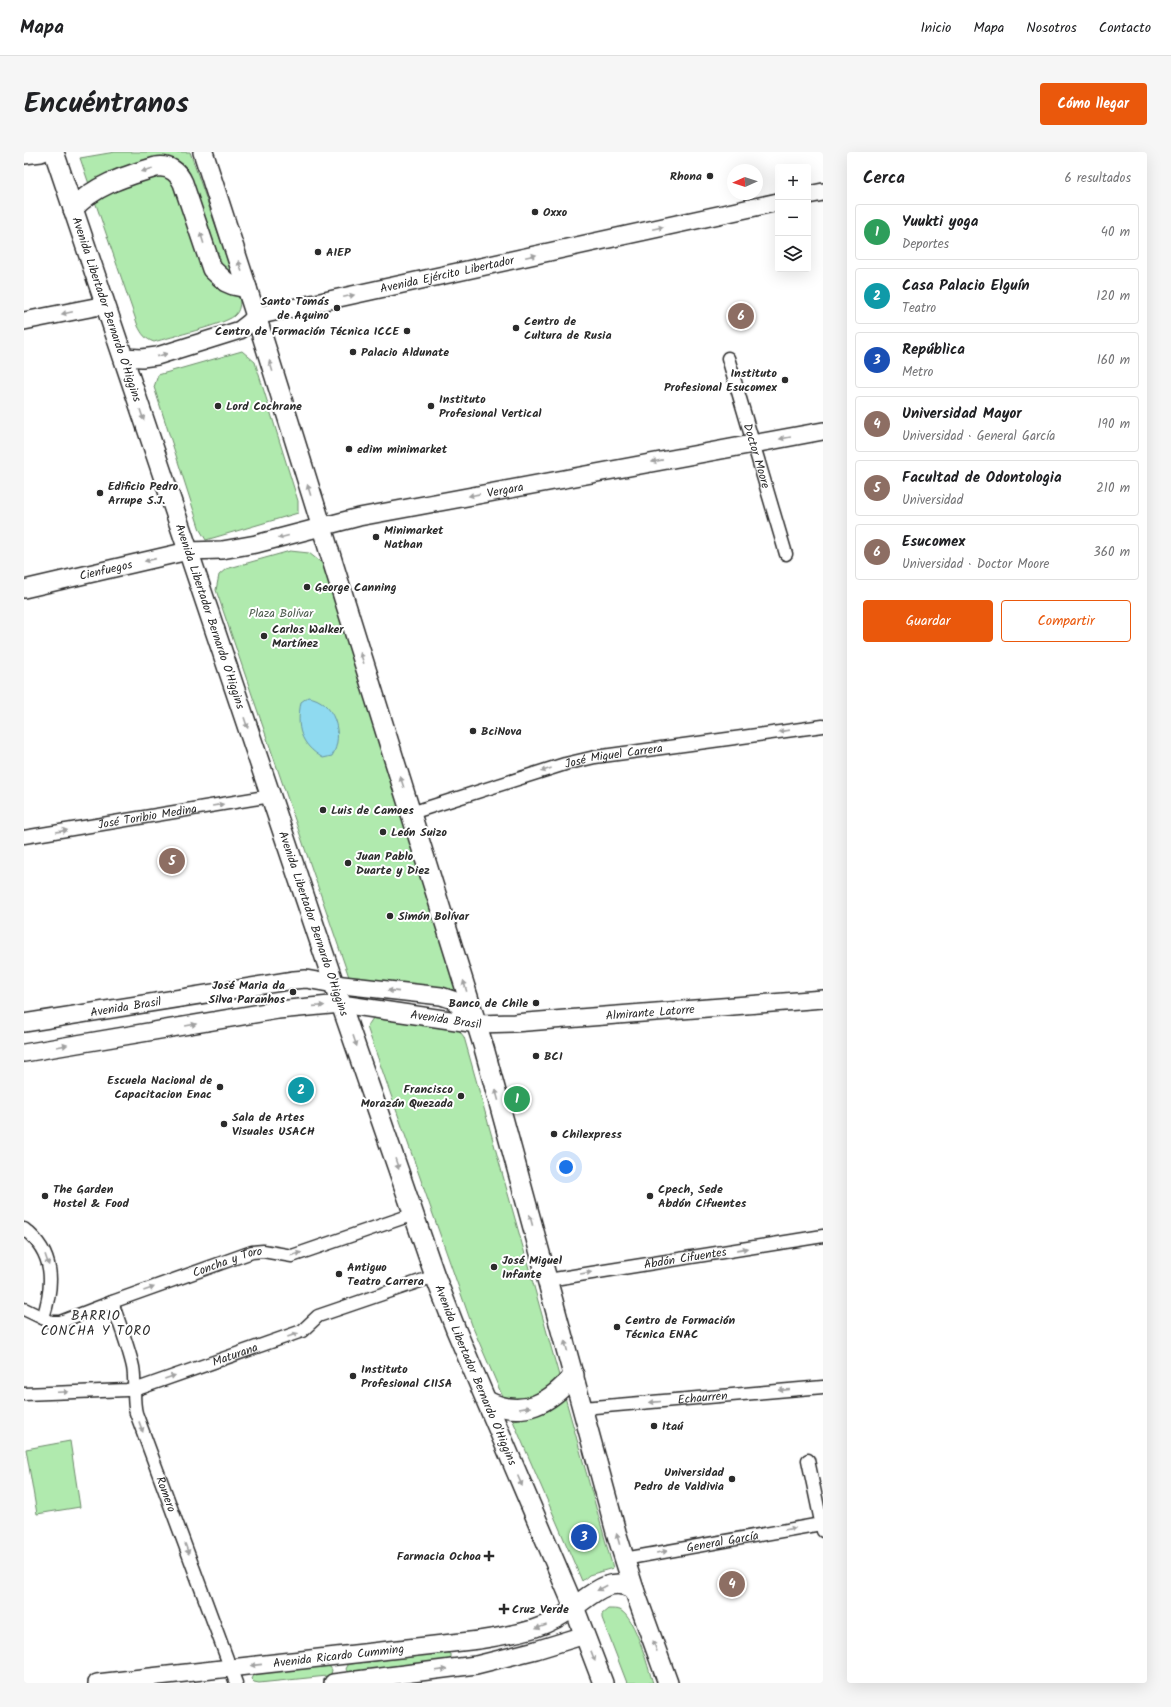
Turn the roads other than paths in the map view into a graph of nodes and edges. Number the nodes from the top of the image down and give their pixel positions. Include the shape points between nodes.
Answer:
1 (41, 152) edge
2 (54, 152) edge
3 (203, 152) edge
4 (24, 154) edge
5 (823, 192) edge
6 (811, 194) edge
7 (775, 203) edge
8 (73, 209) junction
9 (247, 288) junction
10 (106, 305) junction
11 (256, 316) junction
12 (24, 321) edge
13 (123, 358) junction
14 (728, 358) dead end
15 (823, 431) edge
16 (753, 444) junction
17 (321, 527) junction
18 (188, 551) junction
19 (786, 554) dead end
20 (24, 589) edge
21 (823, 726) edge
22 (271, 796) junction
23 (411, 813) junction
24 (24, 837) edge
25 (334, 984) junction
26 (823, 999) edge
27 (342, 1004) junction
28 (24, 1023) edge
29 (477, 1024) junction
30 (24, 1053) edge
31 (414, 1214) junction
32 (24, 1229) edge
33 (823, 1236) edge
34 (435, 1276) junction
35 (548, 1280) junction
36 (112, 1302) junction
37 (24, 1309) edge
38 (43, 1318) junction
39 (574, 1375) junction
40 (823, 1387) edge
41 (133, 1390) junction
42 (24, 1394) edge
43 (487, 1401) junction
44 (583, 1408) junction
45 (808, 1460) dead end
46 (822, 1527) edge
47 (624, 1559) junction
48 (634, 1589) junction
49 (574, 1607) junction
50 (585, 1635) junction
51 (337, 1656) junction
52 (234, 1675) edge
53 (97, 1683) edge
54 (336, 1683) edge
55 (603, 1683) edge
56 (668, 1683) edge

1 - 4 main road
2 - 8 main road, Avenida Libertador Bernardo O'Higgins
9 -> 3 main road
5 - 6 main road
11 -> 7 main road, Avenida Ejército Libertador
9 -> 8 main road via 233,286 212,269 183,182 171,168 156,167 108,184 90,193
8 - 10 main road, Avenida Libertador Bernardo O'Higgins
9 - 11 main road
10 -> 12 main road
10 - 13 main road, Avenida Libertador Bernardo O'Higgins
13 -> 11 main road, Avenida Ejército Libertador via 158,356 240,330
17 -> 11 main road
13 -> 18 main road, Avenida Libertador Bernardo O'Higgins
14 - 16 street, Doctor Moore
15 -> 16 main road, Vergara
16 -> 17 main road, Vergara via 359,517
16 - 19 street, Doctor Moore
17 -> 18 main road, Vergara via 227,549
23 -> 17 main road
18 -> 20 main road, Cienfuegos
18 -> 22 main road, Avenida Libertador Bernardo O'Higgins
21 -> 23 street, José Miguel Carrera via 595,757 565,764
24 -> 22 street, José Toribio Medina
22 - 25 main road, Avenida Libertador Bernardo O'Higgins
29 -> 23 main road
25 - 27 main road, Avenida Libertador Bernardo O'Higgins
25 - 28 main road, Avenida Brasil via 306,979 283,981
29 -> 25 main road, Avenida Brasil via 453,1000 441,996
26 - 29 main road, Almirante Latorre
27 - 29 main road, Avenida Brasil
30 -> 27 main road, Avenida Brasil via 278,1010
27 -> 31 main road, Avenida Libertador Bernardo O'Higgins
35 -> 29 main road
31 - 34 main road, Avenida Libertador Bernardo O'Higgins
36 -> 31 street, Concha y Toro via 252,1252 292,1256
32 -> 38 street via 31,1234 44,1252 49,1265 50,1293
35 -> 33 street, Abdón Cifuentes
41 -> 34 street, Maturana via 302,1331 318,1316
34 - 43 main road, Avenida Libertador Bernardo O'Higgins
39 -> 35 main road
36 - 38 street, Concha y Toro via 60,1322 51,1322
36 - 41 street, Romero via 132,1366
37 - 38 street, Concha y Toro
43 -> 39 main road via 496,1406 514,1409 535,1406 555,1395
39 - 44 main road
40 -> 44 street, Echaurren
42 -> 41 street, Maturana
41 -> 52 street, Romero via 136,1413
43 -> 49 main road, Avenida Libertador Bernardo O'Higgins
47 -> 44 main road
45 - 46 street
47 -> 46 street, General García
47 - 48 main road
48 -> 49 main road via 621,1584 611,1584
56 -> 48 main road
49 - 50 main road, Avenida Libertador Bernardo O'Higgins
49 -> 51 main road, Avenida Ricardo Cumming via 556,1620 525,1632 479,1640
54 -> 50 main road, Avenida Ricardo Cumming via 484,1664
50 -> 55 main road, Avenida Libertador Bernardo O'Higgins
51 -> 52 main road, Avenida Ricardo Cumming
51 - 54 main road
52 - 53 main road, Avenida Ricardo Cumming

